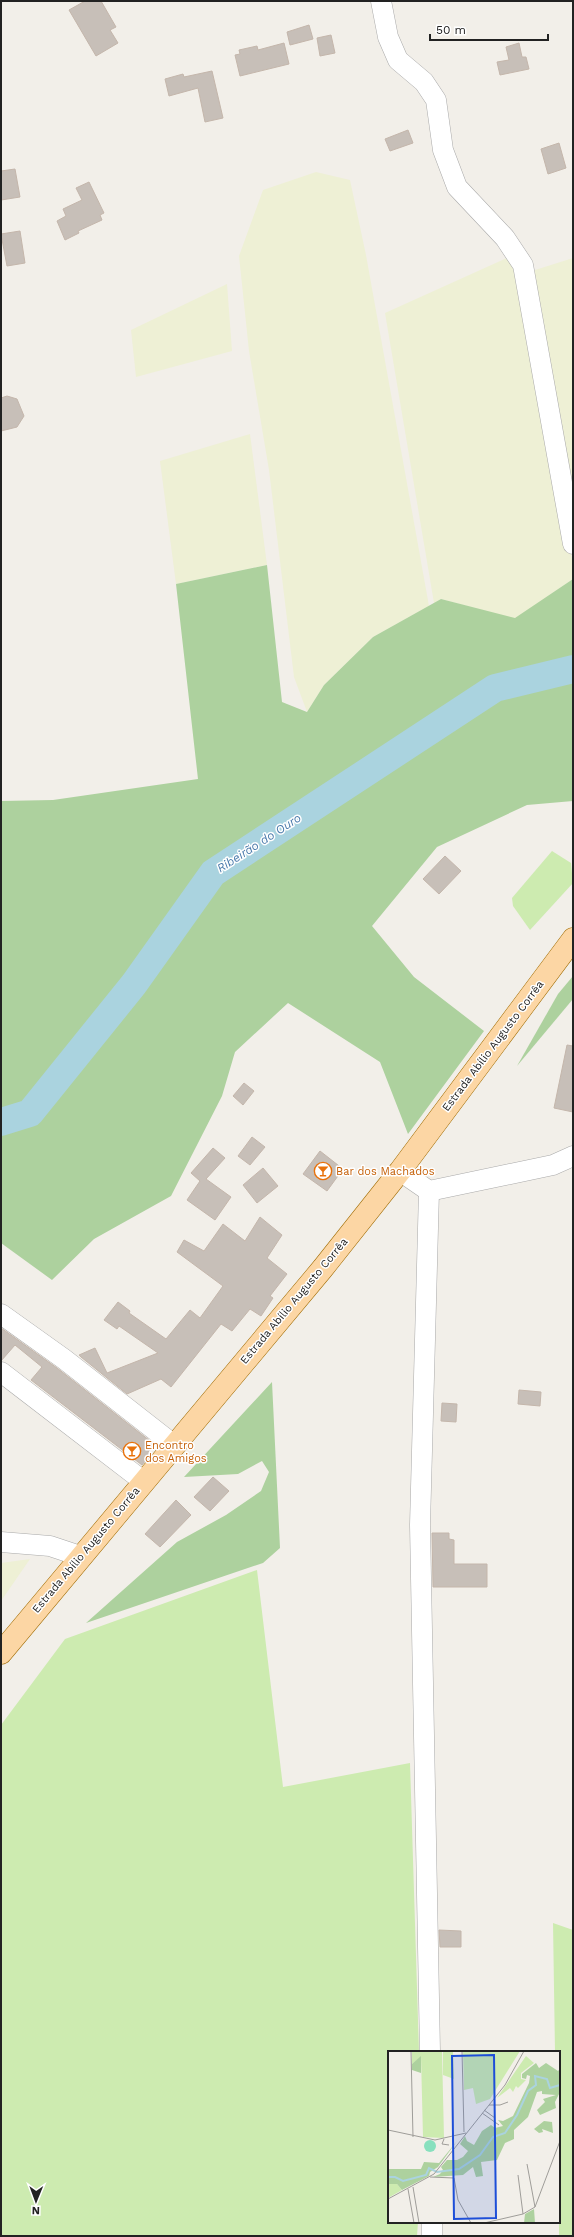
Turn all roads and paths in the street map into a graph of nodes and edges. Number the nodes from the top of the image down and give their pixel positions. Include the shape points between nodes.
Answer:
1 (381, 1) edge
2 (573, 544) edge
3 (573, 939) edge
4 (573, 1156) edge
5 (400, 1171) junction
6 (428, 1191) junction
7 (1, 1314) edge
8 (1, 1372) edge
9 (174, 1445) junction
10 (144, 1481) junction
11 (1, 1542) edge
12 (80, 1556) junction
13 (1, 1653) edge
14 (430, 2051) edge
15 (432, 2223) edge
16 (432, 2236) edge

1 - 2 street via 388,37 398,60 424,82 436,100 443,150 457,187 505,238 523,265
3 - 5 main road, Estrada Abílio Augusto Corrêa
4 - 6 street via 552,1165
5 - 6 street
5 - 9 main road, Estrada Abílio Augusto Corrêa via 323,1268
6 - 14 street via 420,1525
7 - 9 street via 64,1359
8 - 10 street
9 - 10 main road, Estrada Abílio Augusto Corrêa
10 - 12 main road, Estrada Abílio Augusto Corrêa
11 - 12 street via 50,1546
12 - 13 main road, Estrada Abílio Augusto Corrêa
15 - 16 street

